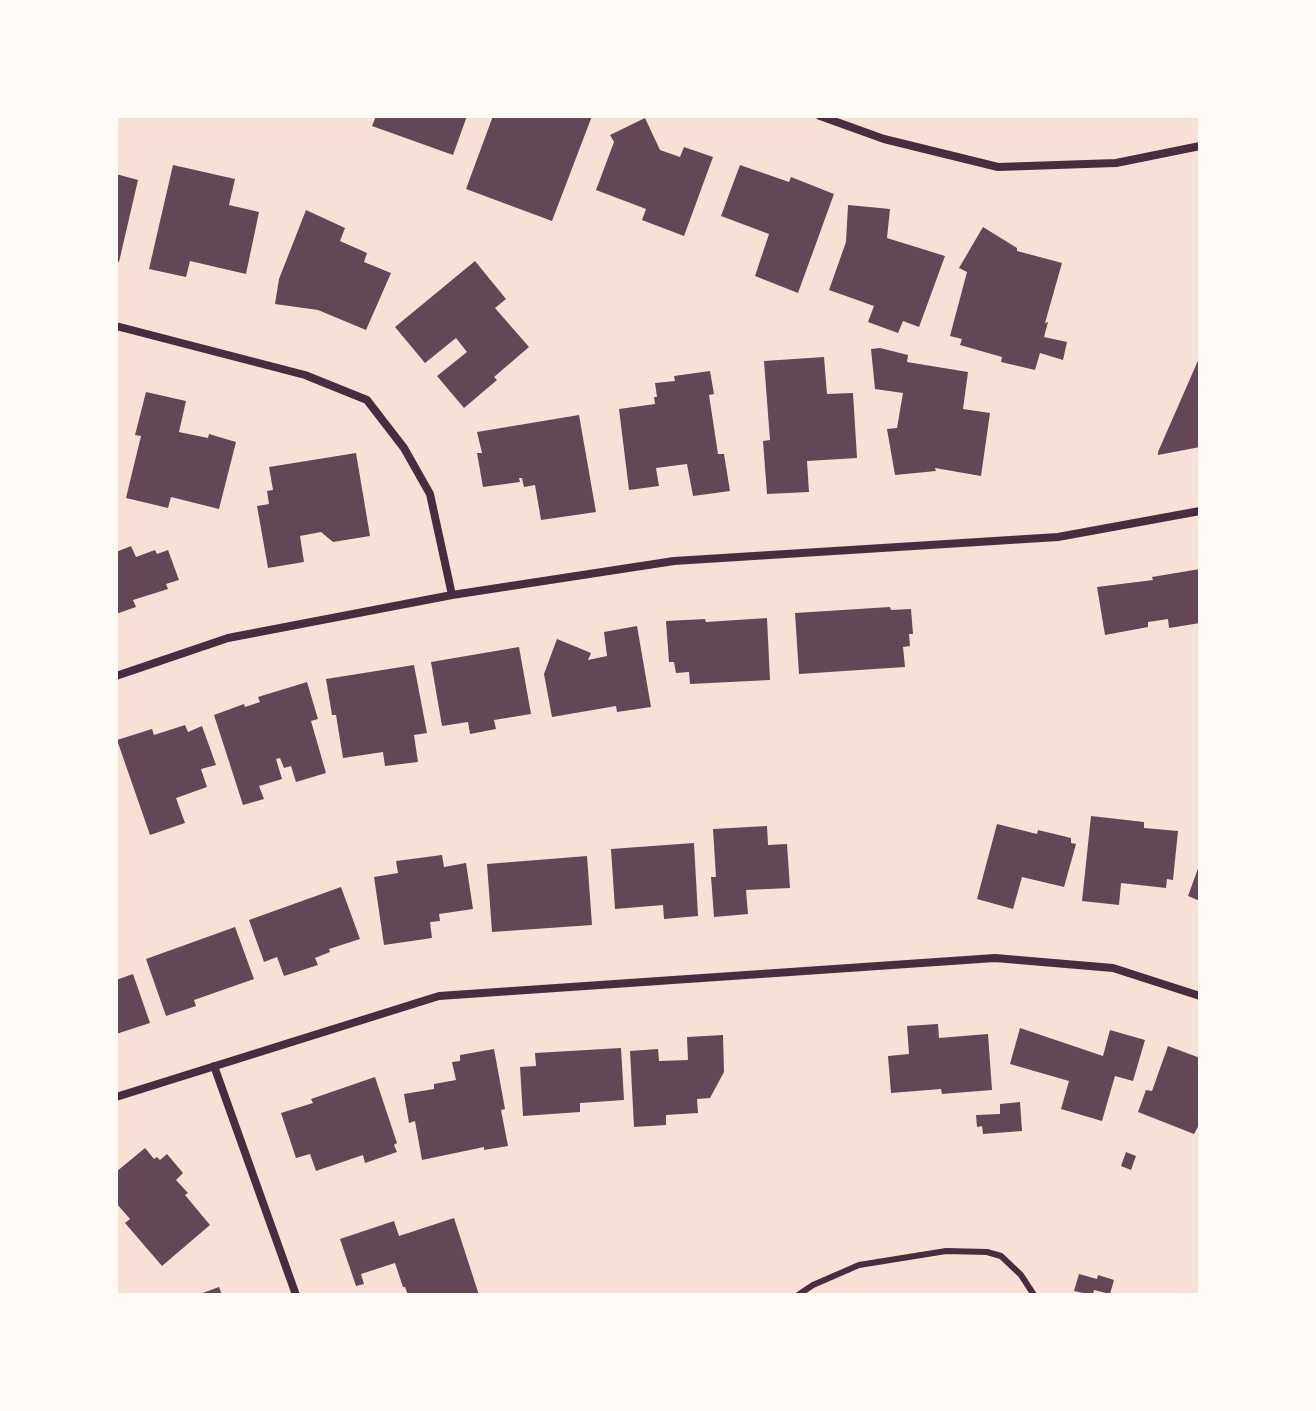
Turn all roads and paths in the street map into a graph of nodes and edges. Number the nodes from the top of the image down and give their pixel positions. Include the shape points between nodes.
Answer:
1 (820, 116) edge
2 (1200, 146) edge
3 (116, 326) edge
4 (1200, 511) edge
5 (452, 595) junction
6 (116, 676) edge
7 (1200, 996) edge
8 (214, 1066) junction
9 (116, 1097) edge
10 (296, 1295) edge
11 (798, 1295) edge
12 (1034, 1295) edge

1 - 2 street via 884,139 998,167 1116,163
3 - 5 street via 305,375 367,400 404,448 430,494
4 - 5 street via 1058,537 674,561
5 - 6 street via 228,638
7 - 8 street via 1113,968 995,958 439,996
8 - 9 street
8 - 10 street
11 - 12 lane via 859,1265 946,1251 1001,1256

